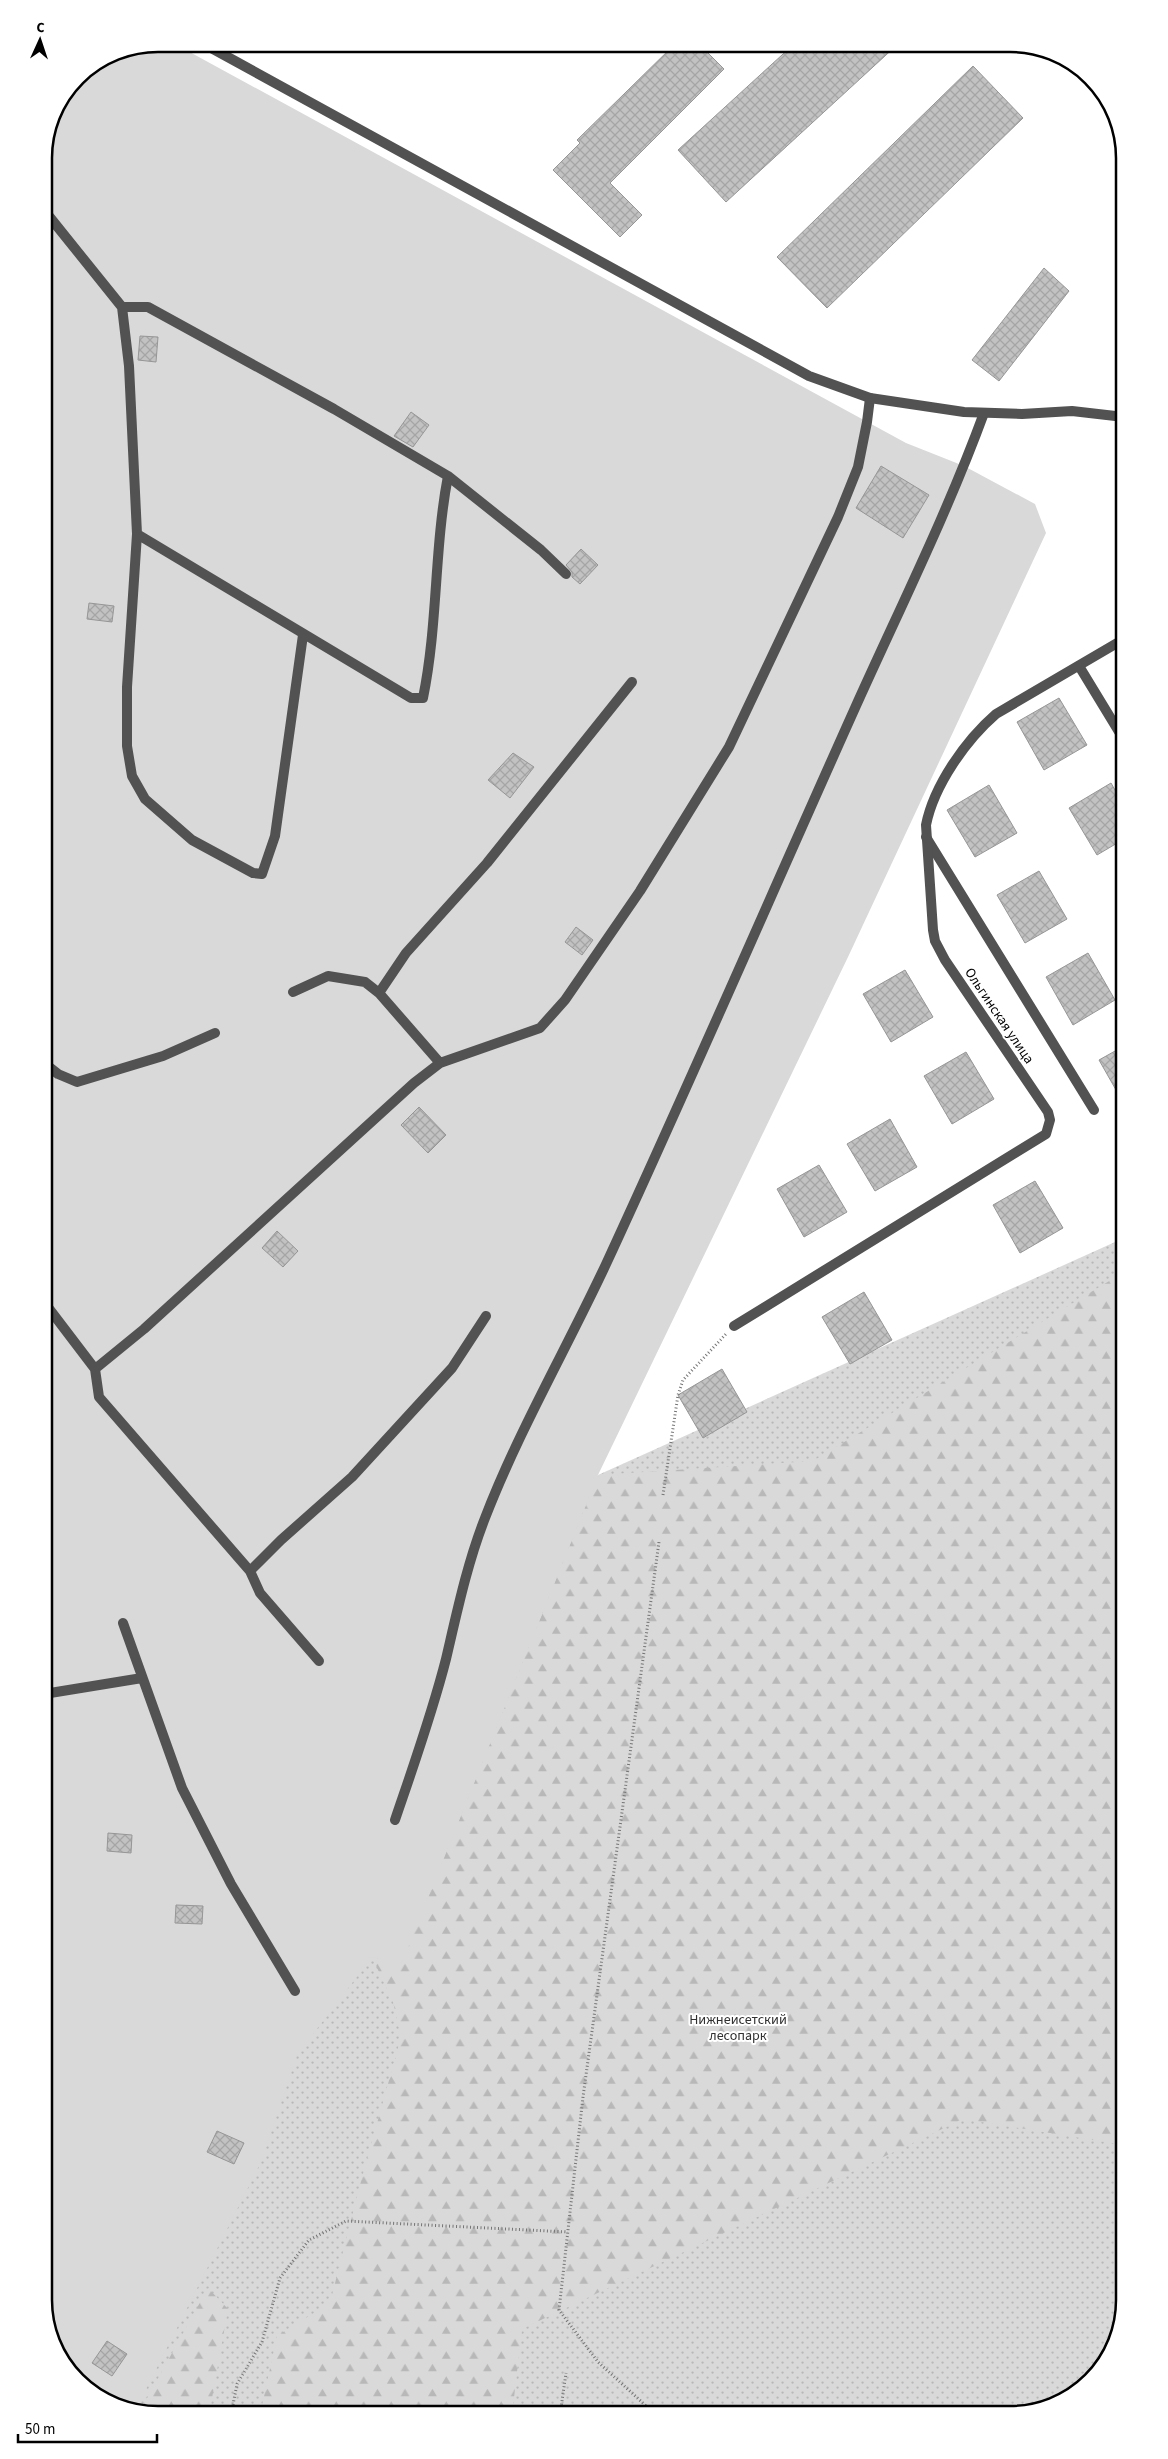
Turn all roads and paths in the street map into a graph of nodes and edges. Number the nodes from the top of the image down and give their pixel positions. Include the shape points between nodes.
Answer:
1 (219, 52) edge
2 (53, 221) edge
3 (122, 307) junction
4 (870, 398) junction
5 (984, 413) junction
6 (1116, 416) edge
7 (448, 476) junction
8 (137, 534) junction
9 (566, 574) dead end
10 (302, 635) junction
11 (1116, 644) edge
12 (1079, 666) junction
13 (632, 682) dead end
14 (1116, 727) edge
15 (925, 836) junction
16 (293, 992) dead end
17 (379, 993) junction
18 (215, 1033) dead end
19 (440, 1063) junction
20 (53, 1070) edge
21 (1094, 1110) dead end
22 (52, 1313) edge
23 (486, 1316) dead end
24 (734, 1326) joint
25 (95, 1369) junction
26 (663, 1495) dead end
27 (659, 1542) dead end
28 (250, 1571) junction
29 (123, 1623) dead end
30 (319, 1661) dead end
31 (142, 1678) junction
32 (52, 1693) edge
33 (395, 1820) dead end
34 (295, 1991) dead end
35 (568, 2232) junction
36 (566, 2374) dead end
37 (233, 2406) edge
38 (561, 2406) edge
39 (646, 2406) edge

1 - 4 street via 809,376
2 - 3 street
3 - 7 street via 148,307
3 - 8 street via 129,366
4 - 5 street
4 - 19 street via 858,467 838,517 729,748 640,890 565,1000 540,1028
5 - 6 street via 1072,411
5 - 33 street via 927,555 606,1264 483,1521 460,1596 445,1662
7 - 9 street
7 - 10 street via 441,518 430,668 423,698 411,698
8 - 10 street
8 - 10 street via 127,687 127,746 132,776 145,799 192,840 253,873 262,874 275,836
11 - 12 street, Ольгинская улица
12 - 14 street
12 - 15 street, Ольгинская улица via 996,714 972,737 956,759 930,808
13 - 17 street via 487,863 406,953
15 - 21 street
15 - 24 street, Ольгинская улица via 935,941 1048,1112 1049,1127 1046,1134
16 - 17 street via 328,976 365,982
17 - 19 street
18 - 20 street via 164,1056 77,1082
19 - 25 street via 414,1083 144,1329
22 - 25 street
23 - 28 street via 452,1368 352,1477
24 - 26 path via 683,1380
25 - 28 street via 99,1397
27 - 35 path via 584,2088
28 - 30 street via 260,1593
29 - 31 street
31 - 32 street
31 - 34 street via 182,1788 231,1884
35 - 37 path via 346,2221 309,2240 280,2278 262,2342 237,2384
35 - 39 path via 559,2310 598,2362
36 - 38 path

